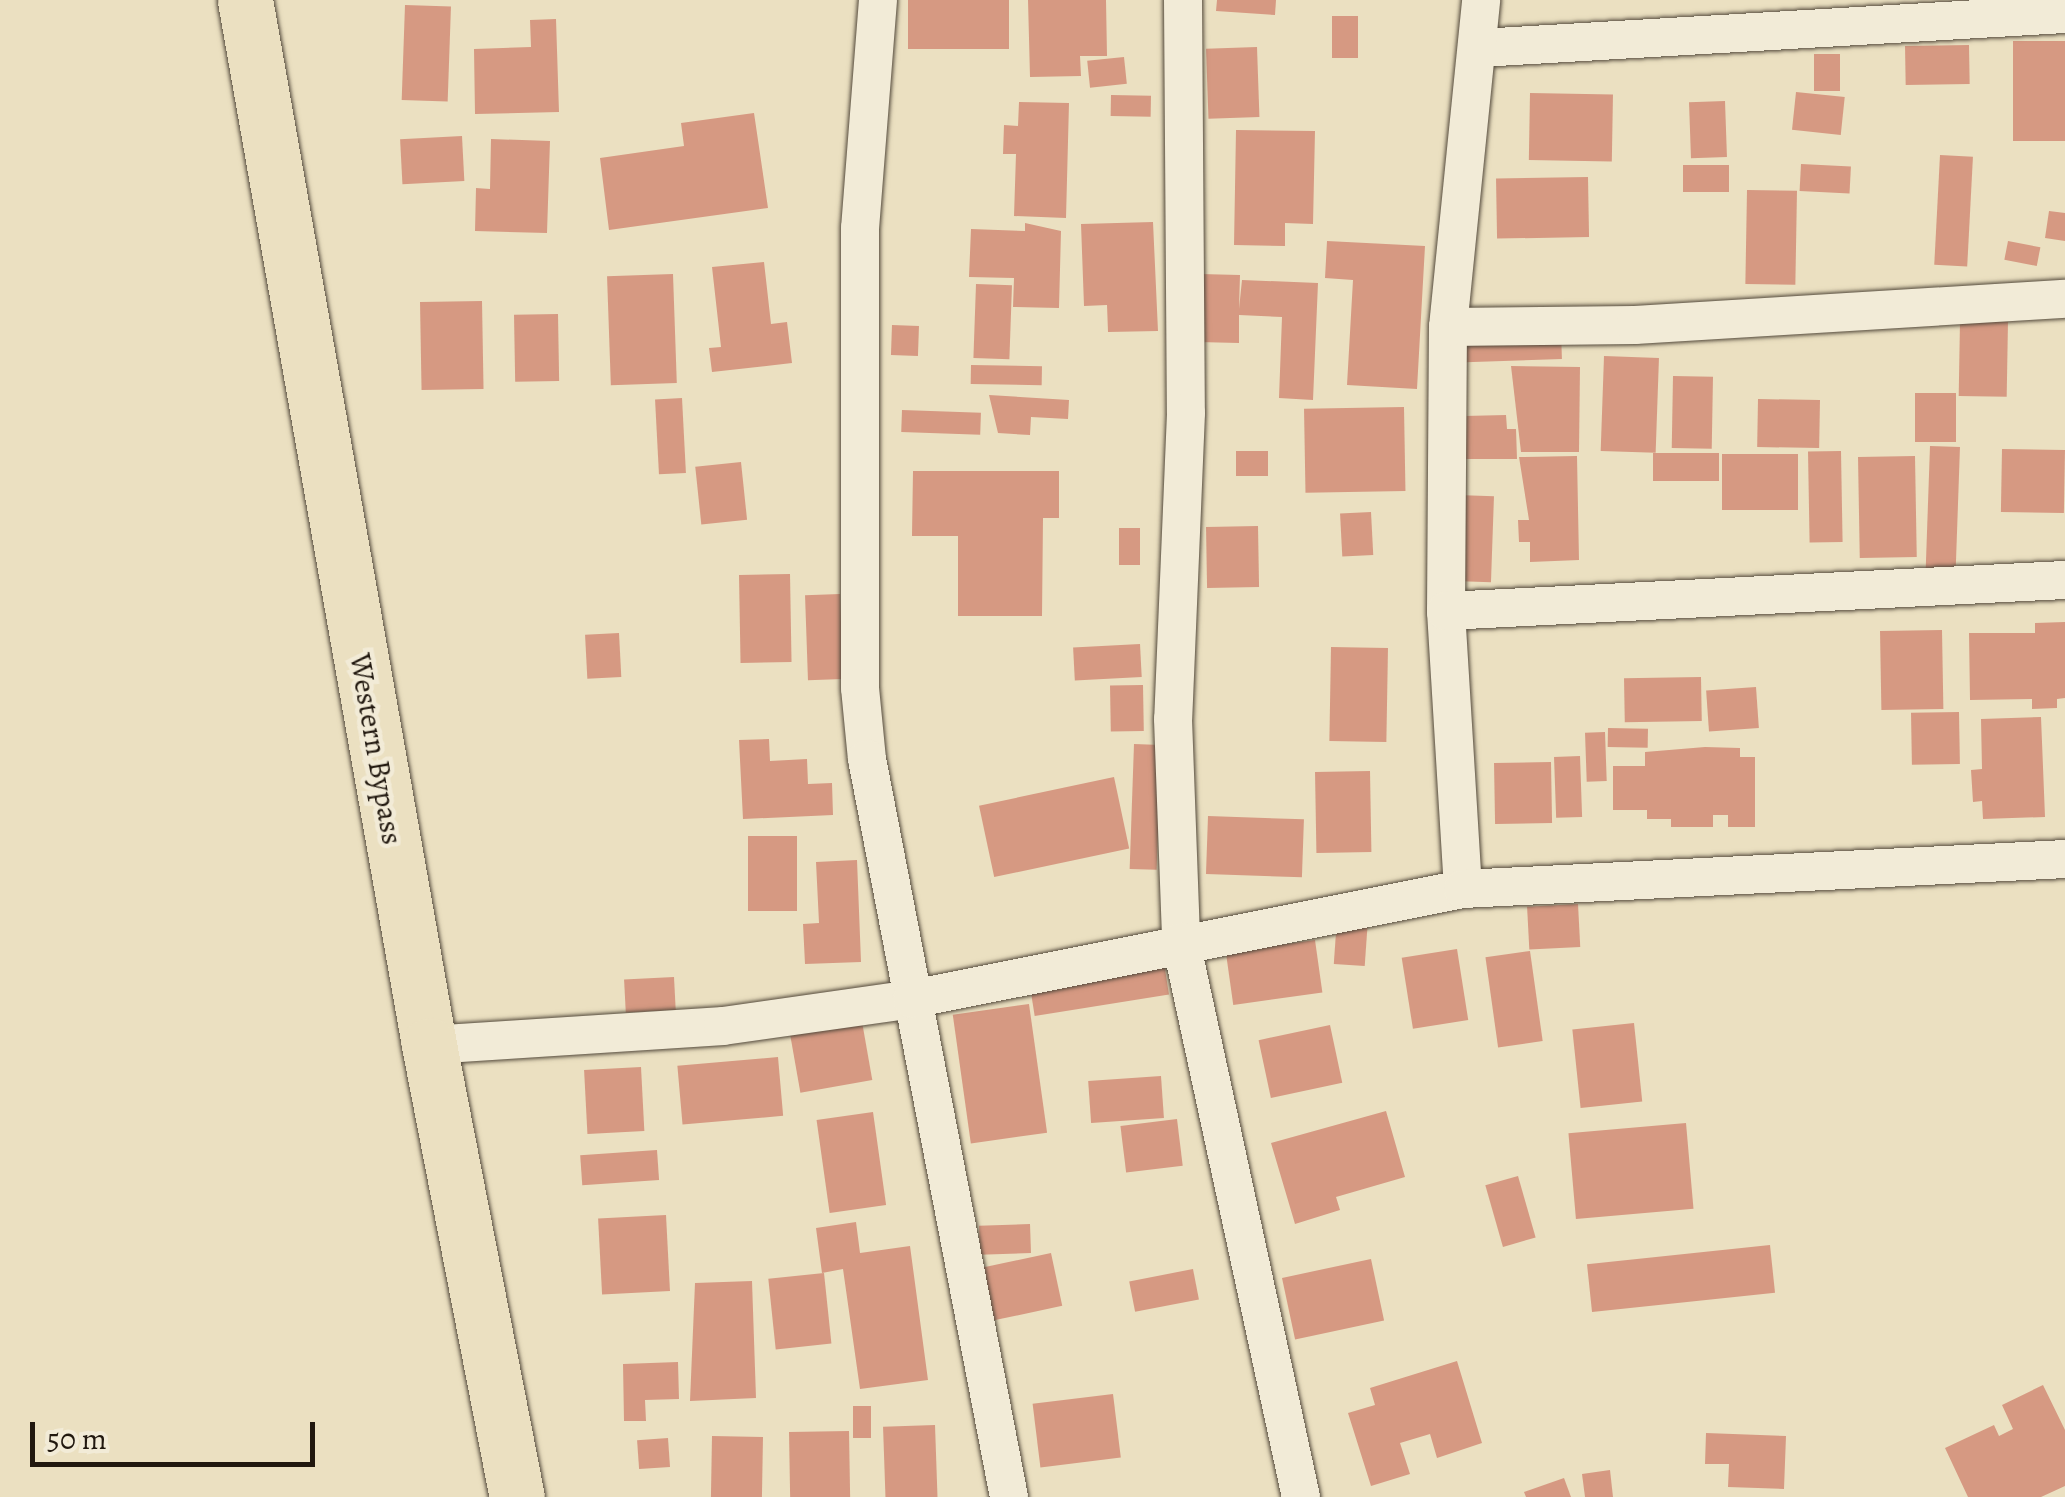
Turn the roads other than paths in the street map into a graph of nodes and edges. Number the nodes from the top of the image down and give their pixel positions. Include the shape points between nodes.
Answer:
1 (245, 0) edge
2 (878, 0) edge
3 (1183, 0) edge
4 (1480, 0) edge
5 (2065, 14) edge
6 (1480, 48) junction
7 (2065, 299) edge
8 (1448, 327) junction
9 (2065, 580) edge
10 (1446, 611) junction
11 (2065, 859) edge
12 (1463, 889) junction
13 (1181, 942) junction
14 (912, 999) junction
15 (429, 1045) junction
16 (518, 1497) edge
17 (1009, 1497) edge
18 (1301, 1497) edge

1 - 15 main road, Western Bypass
2 - 14 street via 860,228 860,688
3 - 13 street via 1186,413 1173,719
4 - 6 street
5 - 6 street
6 - 8 street
7 - 8 street via 1634,325
8 - 10 street
9 - 10 street
10 - 12 street
11 - 12 street
12 - 13 street
13 - 14 street
13 - 18 street
14 - 15 street via 722,1026
14 - 17 street
15 - 16 main road, Western Bypass

